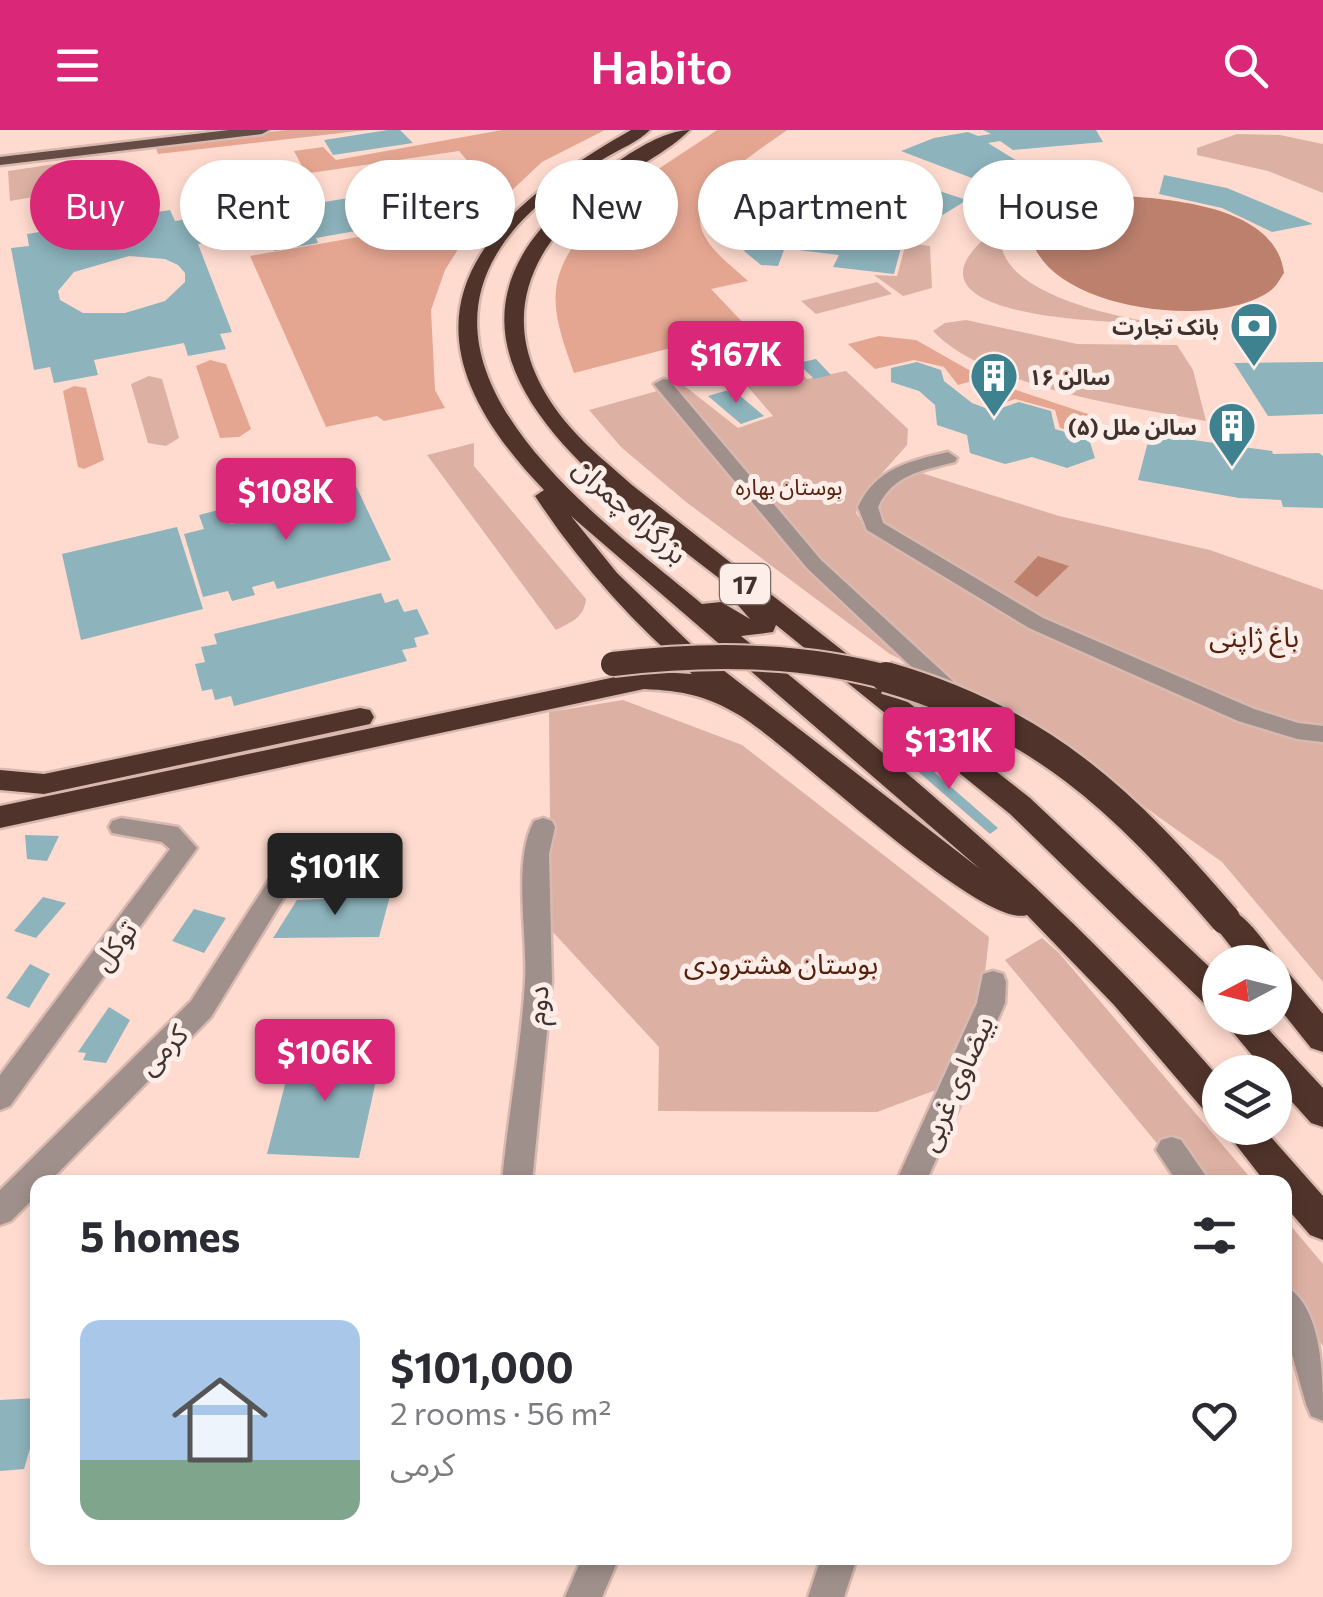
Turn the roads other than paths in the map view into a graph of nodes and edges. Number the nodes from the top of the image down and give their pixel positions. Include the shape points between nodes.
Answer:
1 (214, 130) edge
2 (262, 130) edge
3 (633, 130) edge
4 (642, 130) edge
5 (682, 130) edge
6 (602, 152) junction
7 (0, 158) edge
8 (662, 384) dead end
9 (521, 454) junction
10 (948, 458) dead end
11 (687, 538) junction
12 (640, 566) junction
13 (756, 712) junction
14 (994, 732) dead end
15 (1323, 734) edge
16 (0, 780) edge
17 (0, 817) edge
18 (121, 827) dead end
19 (542, 827) dead end
20 (294, 862) dead end
21 (1052, 922) junction
22 (1247, 945) edge
23 (1202, 977) edge
24 (994, 982) dead end
25 (1292, 1001) edge
26 (1253, 1035) edge
27 (1323, 1038) edge
28 (1202, 1083) edge
29 (0, 1098) edge
30 (1323, 1112) edge
31 (1256, 1145) edge
32 (1171, 1150) dead end
33 (38, 1175) edge
34 (518, 1175) edge
35 (914, 1175) edge
36 (1190, 1175) edge
37 (1282, 1175) edge
38 (30, 1184) edge
39 (1292, 1186) edge
40 (12, 1202) edge
41 (1323, 1222) edge
42 (1292, 1311) edge
43 (1323, 1404) edge
44 (599, 1565) edge
45 (837, 1565) edge
46 (583, 1597) edge
47 (826, 1597) edge

1 - 7 main road
2 - 7 main road
3 - 6 highway
4 - 6 highway, بزرگراه چمران / 17
5 - 11 highway, بزرگراه چمران / 17 via 559,217 531,252 510,317 532,391 567,437
6 - 9 highway, بزرگراه چمران / 17 via 524,208 491,252 471,295 467,335 476,377 493,416
8 - 14 street via 814,564
9 - 12 highway, بزرگراه چمران / 17
9 - 13 highway via 601,571
10 - 15 street via 887,479 868,507 874,526 1036,623 1246,715
11 - 12 highway via 762,614 764,626 742,628
11 - 23 highway, بزرگراه چمران / 17 via 1020,806
12 - 21 highway, بزرگراه چمران / 17
13 - 17 highway via 696,683 644,680
13 - 21 highway via 972,880
16 - 22 highway, bridge via 44,784 613,664 701,654 776,655 860,670 962,703 1023,732 1091,779 1148,832
18 - 29 street, توکل via 169,834 185,848
19 - 34 street, دوم via 539,981
20 - 33 street, کرمی via 201,1009
21 - 28 highway, بزرگراه چمران / 17
24 - 35 street, بیضاوی غربی via 991,1003
25 - 27 highway
26 - 30 highway
31 - 37 highway
32 - 36 street
38 - 40 street, کرمی
39 - 41 highway
42 - 43 street
44 - 46 street
45 - 47 street

